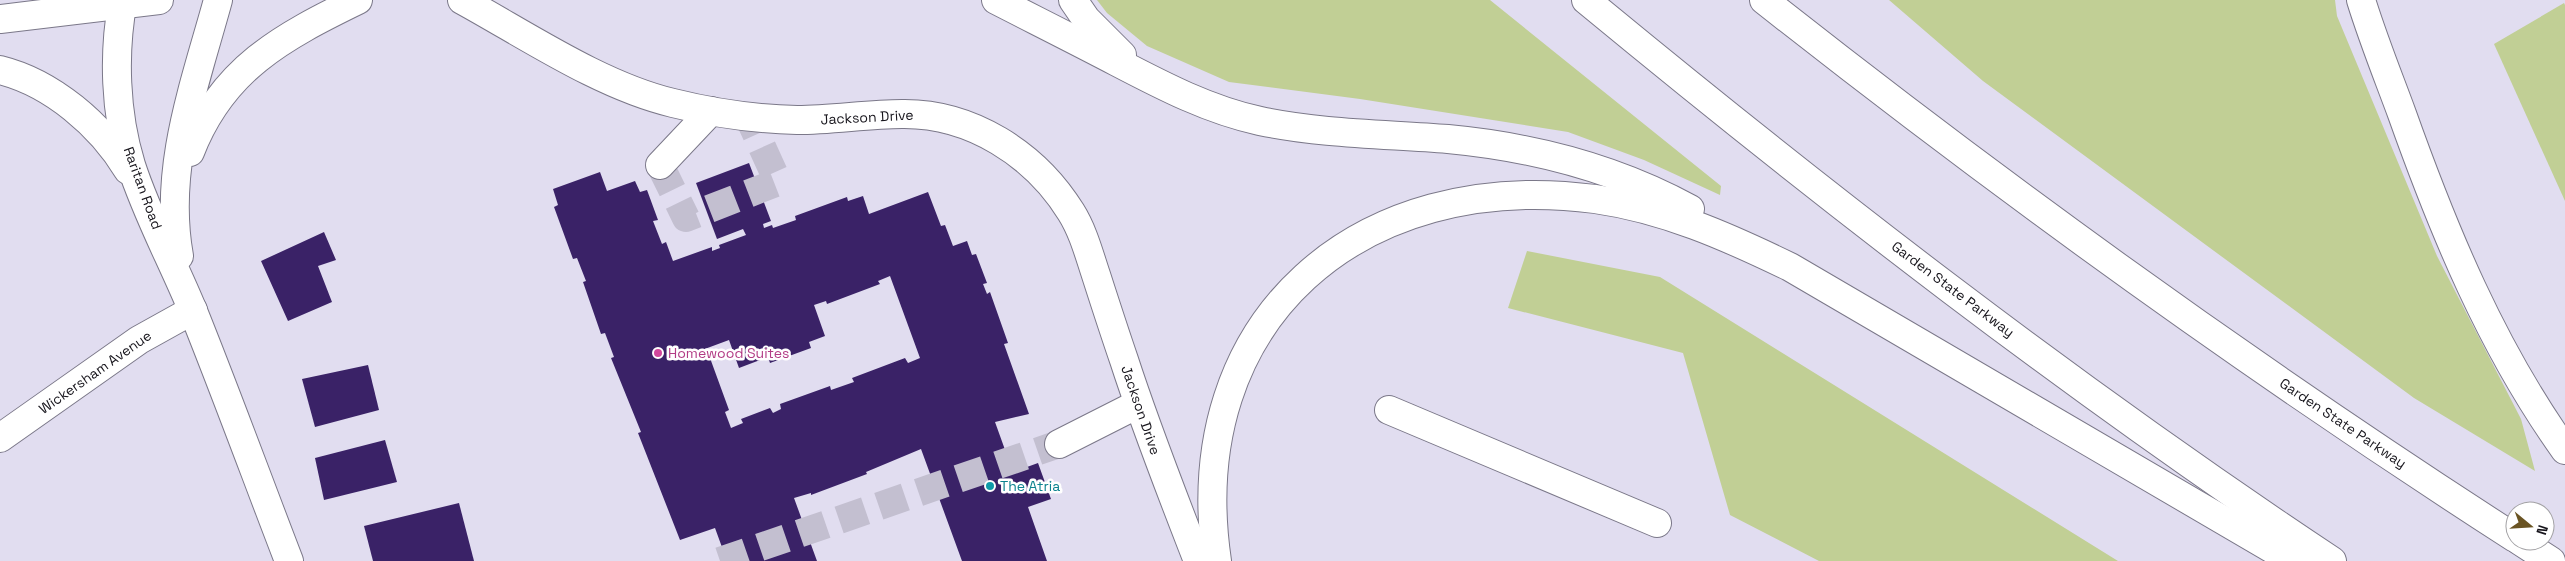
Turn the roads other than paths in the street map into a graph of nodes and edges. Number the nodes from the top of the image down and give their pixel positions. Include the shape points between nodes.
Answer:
1 (159, 0) edge
2 (218, 0) edge
3 (358, 0) edge
4 (462, 0) edge
5 (996, 0) edge
6 (1073, 0) edge
7 (1586, 0) edge
8 (1764, 0) edge
9 (2361, 0) edge
10 (123, 2) edge
11 (0, 19) edge
12 (0, 70) edge
13 (1172, 90) junction
14 (711, 111) junction
15 (660, 165) dead end
16 (143, 196) junction
17 (174, 214) junction
18 (1790, 267) junction
19 (193, 310) junction
20 (1138, 404) junction
21 (1389, 410) dead end
22 (0, 438) edge
23 (1060, 444) tunnel mouth
24 (2565, 450) edge
25 (1657, 523) dead end
26 (2505, 531) edge
27 (2536, 551) edge
28 (289, 561) edge
29 (1198, 561) edge
30 (1216, 561) edge
31 (2293, 561) edge
32 (2332, 561) edge
33 (2551, 561) edge

1 - 10 main road
2 - 17 main road, Raritan Road via 178,153
3 - 17 main road via 290,37 241,71 225,89 212,107 191,150
4 - 14 main road, Jackson Drive via 615,83 670,103
5 - 13 main road
6 - 13 main road via 1103,38 1145,73
7 - 32 main road, Garden State Parkway via 1806,177 2010,333
8 - 26 main road, Garden State Parkway via 1954,149 2168,304
9 - 24 main road via 2424,176 2459,261 2514,371
10 - 11 main road
10 - 16 main road, Raritan Road via 118,67 120,111 128,151
12 - 16 main road via 43,88 80,114 113,148
13 - 18 main road via 1229,113 1289,127 1481,143 1579,162 1668,197
14 - 15 main road
14 - 20 main road, Jackson Drive via 795,120 928,115 953,120 998,140 1040,172 1072,214 1085,241
16 - 19 main road, Raritan Road
17 - 19 main road, Raritan Road via 183,277
18 - 30 main road via 1726,236 1669,214 1594,199 1494,197 1431,209 1372,231 1323,260 1281,299 1264,322 1235,376 1226,402 1216,458 1213,520
18 - 31 main road
19 - 22 main road, Wickersham Avenue via 139,340
19 - 28 main road, Raritan Road
20 - 23 main road
20 - 29 main road, Jackson Drive
21 - 25 main road
27 - 33 main road

